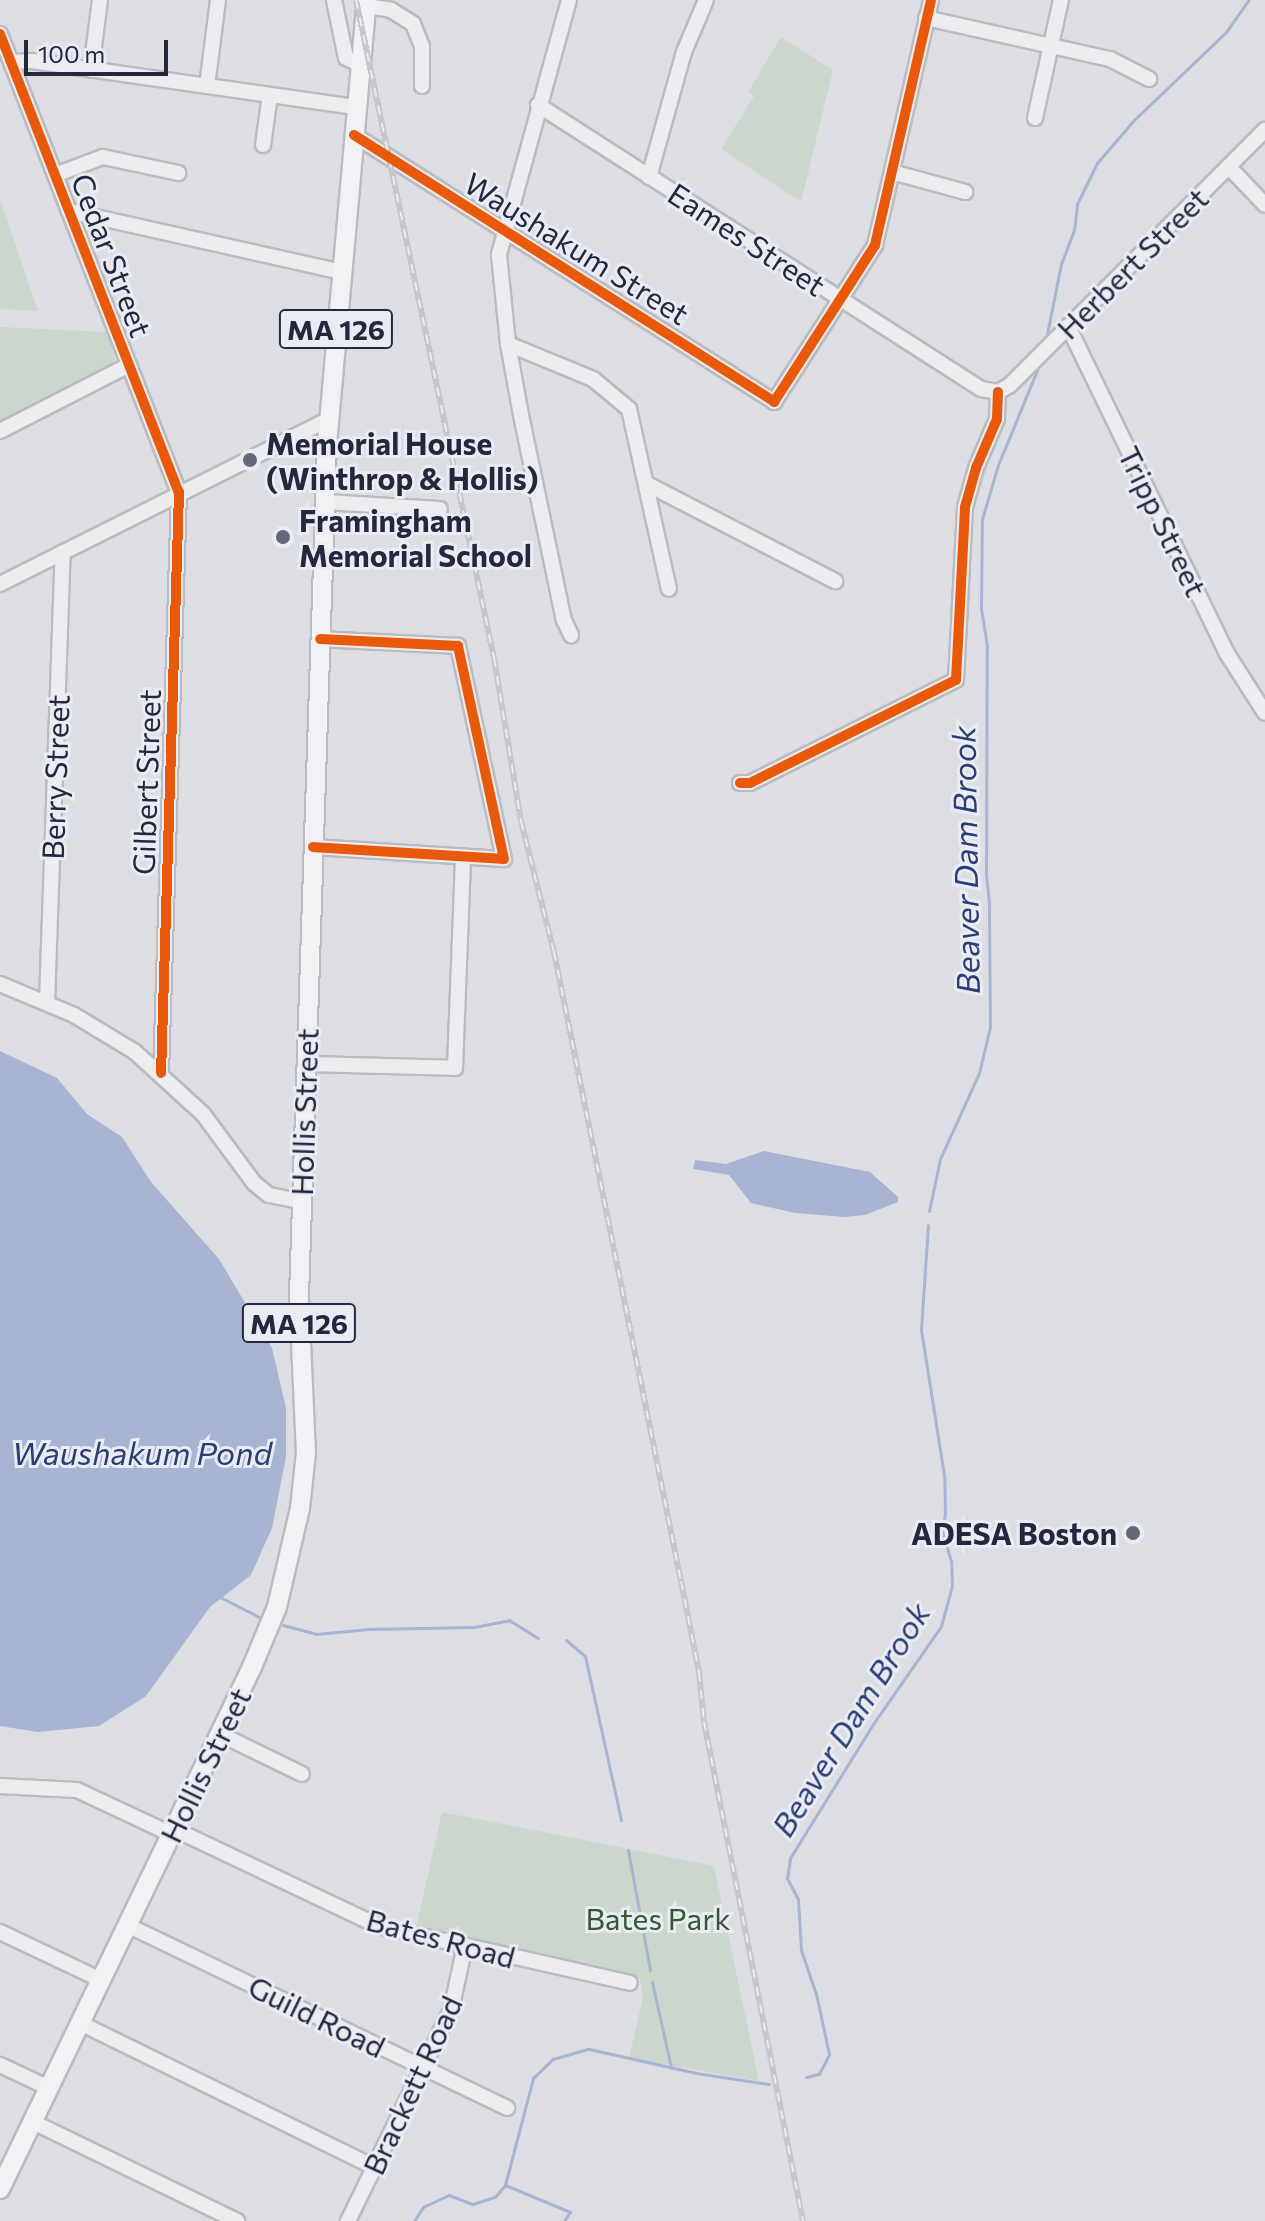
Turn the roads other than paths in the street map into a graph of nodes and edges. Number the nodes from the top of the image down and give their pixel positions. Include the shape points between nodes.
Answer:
1 (100, 0) edge
2 (218, 0) edge
3 (334, 0) edge
4 (569, 0) edge
5 (706, 0) edge
6 (931, 0) edge
7 (1061, 0) edge
8 (367, 3) edge
9 (926, 18) junction
10 (0, 34) edge
11 (1051, 45) junction
12 (11, 62) junction
13 (361, 65) junction
14 (91, 70) junction
15 (1149, 79) dead end
16 (207, 86) junction
17 (422, 86) dead end
18 (270, 95) junction
19 (538, 105) junction
20 (357, 107) junction
21 (1035, 118) dead end
22 (1265, 130) edge
23 (354, 135) junction
24 (263, 145) dead end
25 (1229, 167) junction
26 (892, 172) junction
27 (178, 173) dead end
28 (55, 175) junction
29 (649, 177) junction
30 (965, 192) dead end
31 (1265, 205) edge
32 (69, 211) junction
33 (503, 230) junction
34 (341, 272) junction
35 (841, 300) junction
36 (1068, 326) junction
37 (508, 344) junction
38 (129, 365) junction
39 (998, 392) junction
40 (328, 420) junction
41 (0, 431) edge
42 (647, 484) junction
43 (179, 492) junction
44 (325, 502) junction
45 (440, 509) dead end
46 (63, 552) junction
47 (835, 581) dead end
48 (0, 584) edge
49 (669, 589) dead end
50 (571, 635) dead end
51 (320, 639) junction
52 (1265, 713) edge
53 (740, 783) dead end
54 (313, 847) junction
55 (463, 856) junction
56 (0, 984) edge
57 (47, 1002) junction
58 (306, 1064) junction
59 (161, 1073) junction
60 (301, 1201) junction
61 (220, 1734) junction
62 (302, 1774) dead end
63 (0, 1786) edge
64 (173, 1831) junction
65 (127, 1925) junction
66 (0, 1932) edge
67 (465, 1946) junction
68 (101, 1980) junction
69 (630, 1983) dead end
70 (80, 2023) junction
71 (0, 2065) edge
72 (422, 2067) junction
73 (49, 2088) junction
74 (507, 2108) dead end
75 (33, 2122) junction
76 (374, 2167) junction
77 (0, 2189) edge
78 (237, 2221) edge
79 (348, 2221) edge

1 - 14 street
2 - 16 street
3 - 13 street via 346,58
4 - 19 street
5 - 29 street via 684,52
6 - 9 street
7 - 11 street
8 - 13 main road, Hollis Street / MA 126
8 - 17 street via 395,11 413,24 422,46
9 - 11 street
9 - 26 street
10 - 12 street, Cedar Street
11 - 15 street via 1118,62
11 - 21 street
12 - 14 street
12 - 28 street, Cedar Street
13 - 20 main road, Hollis Street / MA 126
14 - 16 street
16 - 18 street
18 - 20 street
18 - 24 street
19 - 29 street, Eames Street
19 - 33 street
20 - 23 main road, Hollis Street / MA 126
22 - 25 street, Herbert Street
23 - 33 street, Waushakum Street
23 - 34 main road, Hollis Street / MA 126
25 - 31 street
25 - 36 street, Herbert Street
26 - 30 street
26 - 35 street via 875,245
27 - 28 street via 100,157
28 - 32 street, Cedar Street
29 - 35 street, Eames Street
32 - 34 street
32 - 38 street, Cedar Street
33 - 35 street, Waushakum Street via 774,402
33 - 37 street via 499,255
34 - 40 main road, Hollis Street / MA 126
35 - 39 street, Eames Street via 981,389
36 - 39 street, Herbert Street
36 - 52 street, Tripp Street via 1226,652
37 - 42 street via 560,363 618,397 629,409
37 - 50 street
38 - 41 street
38 - 43 street, Cedar Street
39 - 53 street via 997,419 963,515 956,680 750,783
40 - 43 street
40 - 44 main road, Hollis Street / MA 126
42 - 47 street
42 - 49 street
43 - 46 street
43 - 59 street, Gilbert Street
44 - 45 street
44 - 51 main road, Hollis Street / MA 126
46 - 48 street
46 - 57 street, Berry Street
51 - 54 main road, Hollis Street / MA 126
51 - 55 street via 458,646 504,859
54 - 55 street
54 - 58 main road, Hollis Street / MA 126
55 - 58 street via 455,1068
56 - 57 street
57 - 59 street via 110,1035
58 - 60 main road, Hollis Street / MA 126
59 - 60 street via 203,1114 254,1183 269,1195
60 - 61 main road, Hollis Street / MA 126 via 299,1318 306,1453 300,1508 277,1607
61 - 62 street
61 - 64 main road, Hollis Street / MA 126
63 - 64 street, Bates Road via 77,1790
64 - 65 main road, Hollis Street / MA 126
64 - 67 street, Bates Road via 378,1926
65 - 68 main road, Hollis Street / MA 126
65 - 72 street, Guild Road
66 - 68 street
67 - 69 street, Bates Road
67 - 72 street, Brackett Road via 451,2010
68 - 70 main road, Hollis Street / MA 126
70 - 73 main road, Hollis Street / MA 126
70 - 76 street
71 - 73 street
72 - 74 street, Guild Road
72 - 76 street, Brackett Road
73 - 75 main road, Hollis Street / MA 126
75 - 77 main road, Hollis Street / MA 126
75 - 78 street
76 - 79 street, Brackett Road

